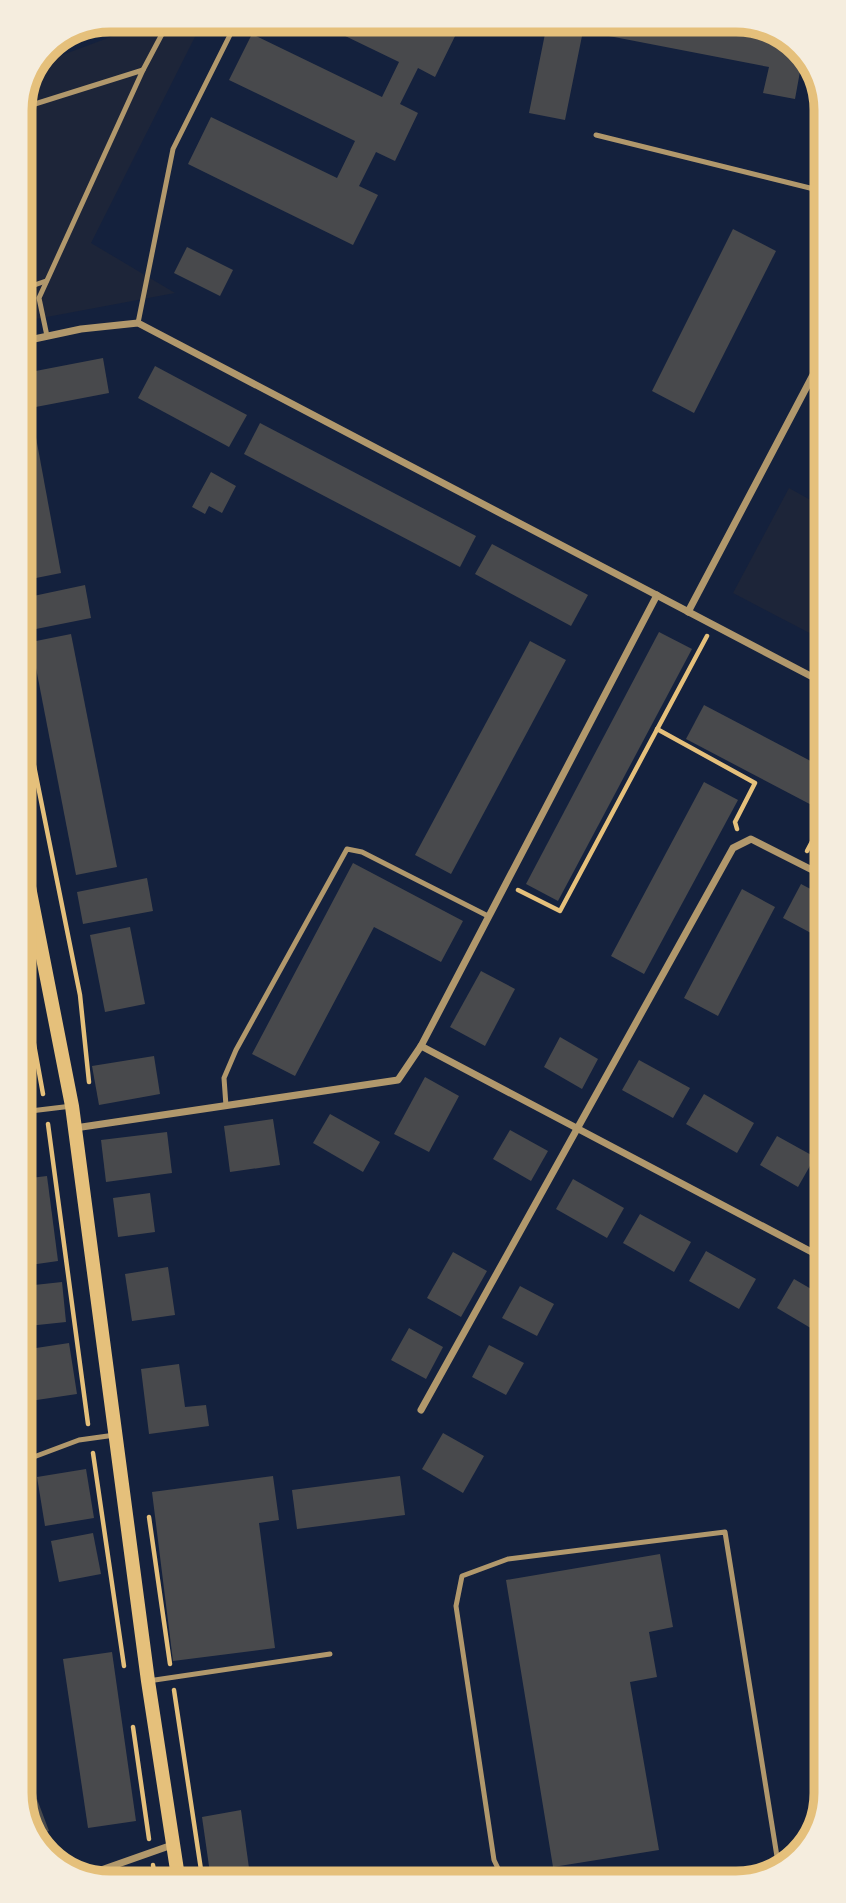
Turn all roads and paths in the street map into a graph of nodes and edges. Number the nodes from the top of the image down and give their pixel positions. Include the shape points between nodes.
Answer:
1 (163, 32) edge
2 (232, 32) edge
3 (143, 70) junction
4 (32, 105) edge
5 (596, 135) dead end
6 (814, 189) edge
7 (46, 281) junction
8 (32, 286) edge
9 (138, 323) junction
10 (47, 336) junction
11 (32, 339) edge
12 (814, 373) edge
13 (657, 595) junction
14 (688, 612) junction
15 (713, 625) junction
16 (814, 678) edge
17 (657, 729) junction
18 (814, 838) edge
19 (743, 844) junction
20 (800, 864) junction
21 (814, 871) edge
22 (505, 883) junction
23 (32, 898) edge
24 (488, 916) junction
25 (421, 1046) junction
26 (72, 1106) junction
27 (226, 1106) junction
28 (32, 1111) edge
29 (75, 1128) junction
30 (576, 1128) junction
31 (814, 1253) edge
32 (421, 1410) dead end
33 (115, 1435) junction
34 (32, 1458) edge
35 (330, 1654) dead end
36 (148, 1681) junction
37 (172, 1844) junction
38 (776, 1860) edge
39 (99, 1870) edge
40 (177, 1871) edge
41 (499, 1871) edge

1 - 3 lane
2 - 9 lane via 173,149
3 - 4 lane
3 - 7 lane
5 - 6 lane
7 - 8 lane
7 - 10 lane via 38,298
9 - 10 street
9 - 13 street
10 - 11 street
12 - 14 street
13 - 14 street
13 - 22 street
14 - 15 street
15 - 16 street
15 - 17 path
17 - 19 path via 755,783 735,822
17 - 22 path via 560,911
18 - 20 path
19 - 20 street via 751,839
19 - 30 street via 733,848
20 - 21 street
22 - 24 street
23 - 26 main road
24 - 25 street
24 - 27 lane via 362,852 347,849 236,1050 224,1078
25 - 27 street via 407,1071 388,1084
25 - 30 street
26 - 28 lane
26 - 29 main road
27 - 29 street
29 - 33 main road
30 - 31 street
30 - 32 street
33 - 34 lane via 79,1440
33 - 36 main road
35 - 36 lane
36 - 37 main road
37 - 39 street
37 - 40 main road
38 - 41 lane via 725,1532 508,1559 462,1576 456,1606

